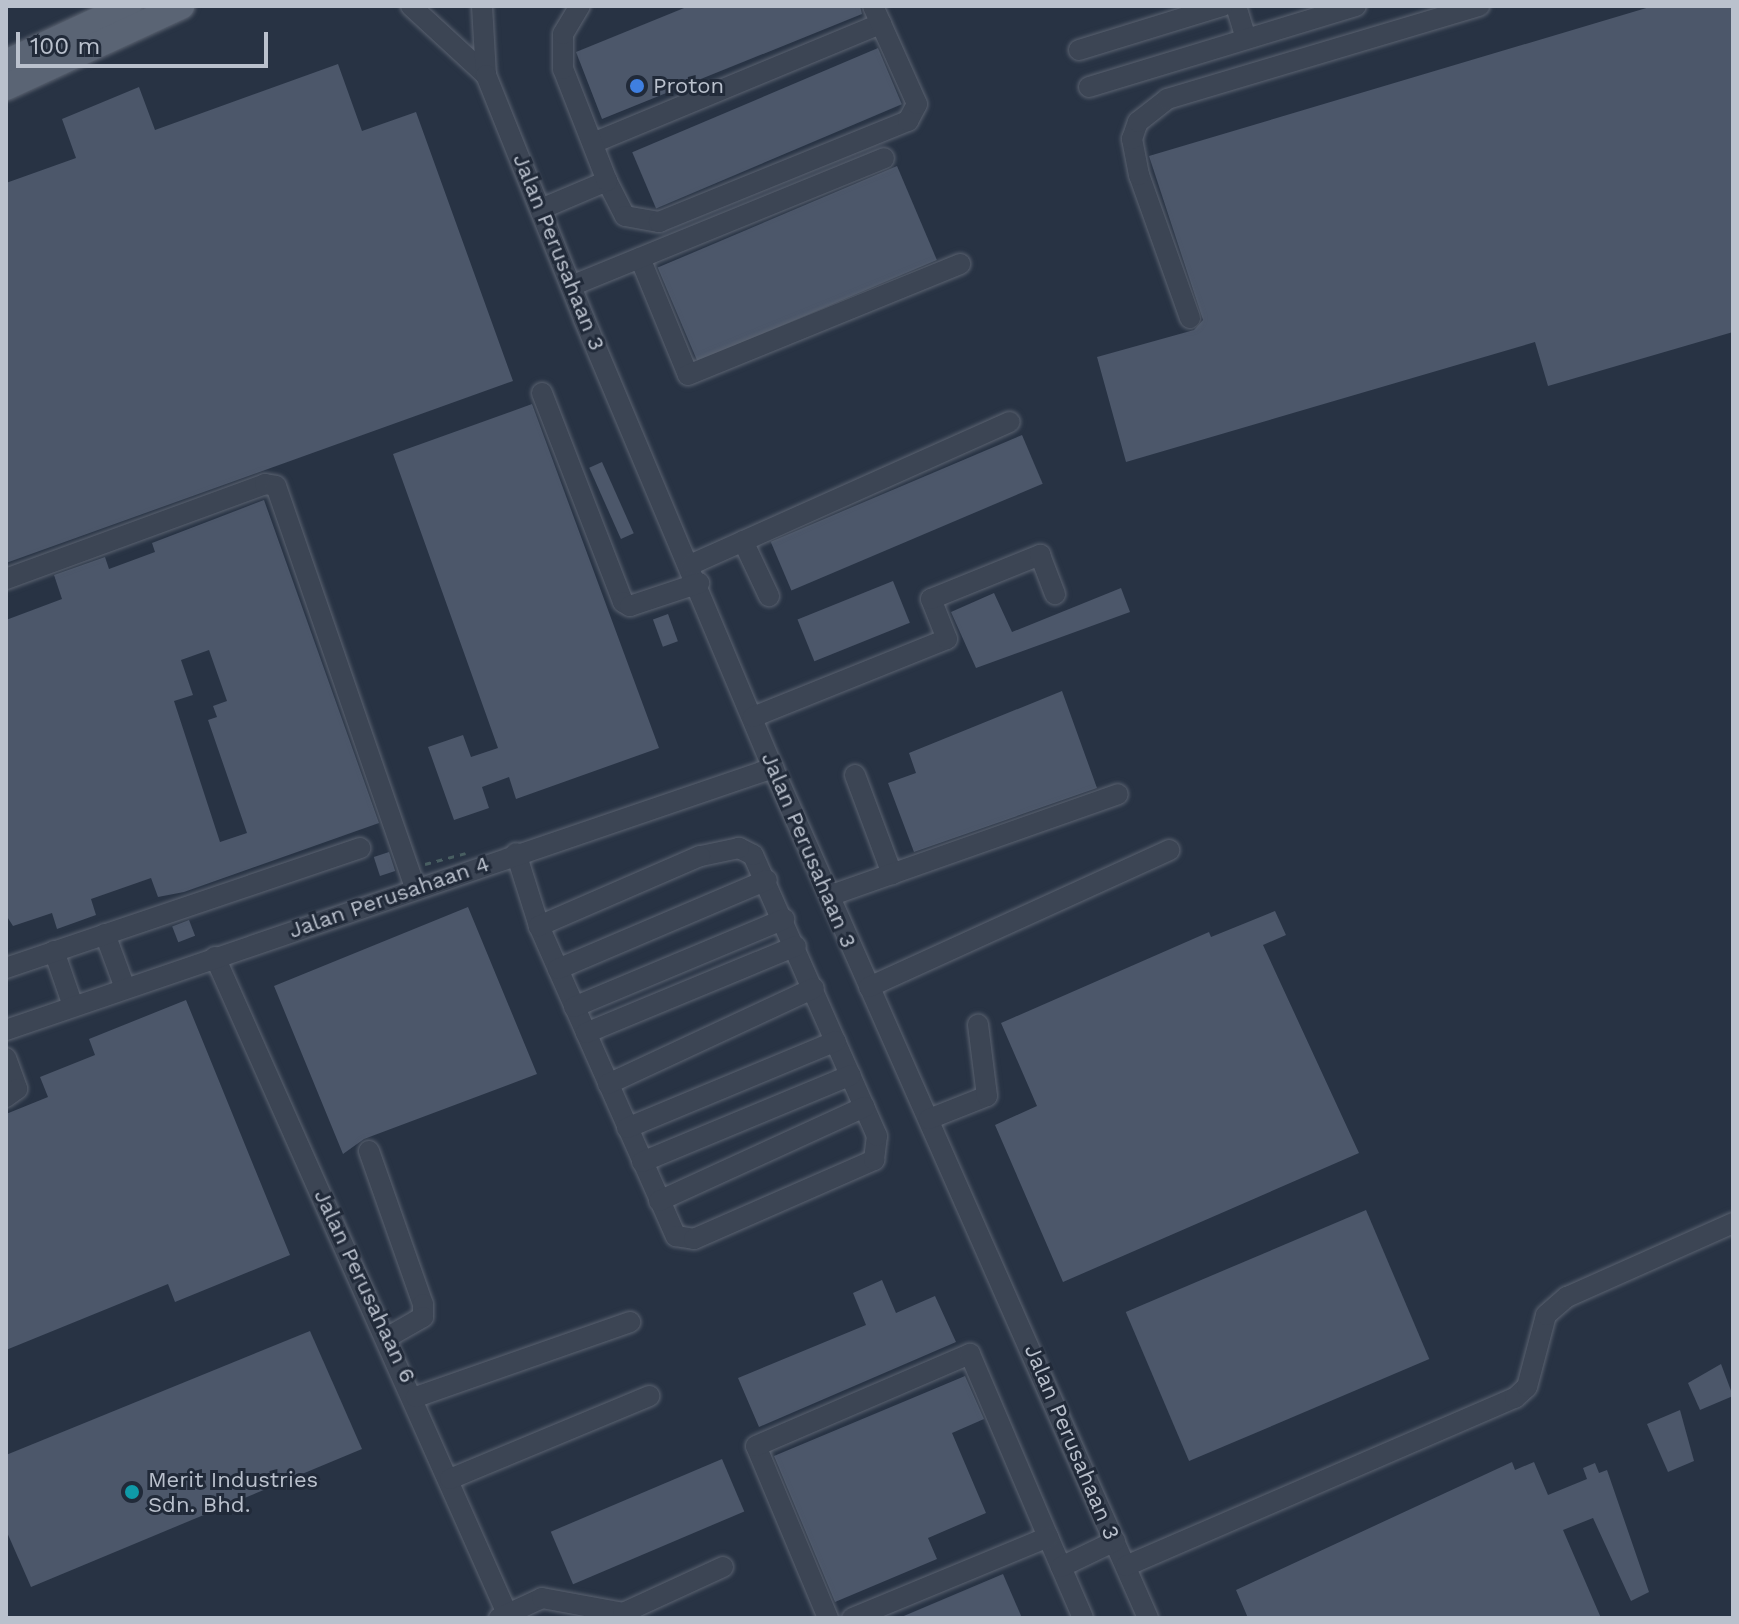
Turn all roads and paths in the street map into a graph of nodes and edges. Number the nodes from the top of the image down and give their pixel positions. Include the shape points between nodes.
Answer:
1 (127, 6) edge
2 (181, 6) edge
3 (411, 6) edge
4 (482, 6) edge
5 (580, 6) edge
6 (1222, 6) edge
7 (1356, 6) edge
8 (1479, 6) edge
9 (877, 15) edge
10 (1246, 39) junction
11 (1079, 50) dead end
12 (6, 63) edge
13 (486, 75) junction
14 (6, 87) edge
15 (1089, 87) dead end
16 (593, 143) junction
17 (884, 158) dead end
18 (607, 181) junction
19 (541, 209) junction
20 (640, 258) junction
21 (960, 264) dead end
22 (571, 286) junction
23 (1190, 318) dead end
24 (542, 393) dead end
25 (1010, 422) dead end
26 (743, 541) junction
27 (695, 573) junction
28 (6, 579) edge
29 (1055, 594) dead end
30 (769, 596) dead end
31 (753, 717) junction
32 (773, 768) junction
33 (855, 775) dead end
34 (1118, 794) dead end
35 (360, 848) dead end
36 (1169, 850) dead end
37 (516, 853) junction
38 (892, 874) junction
39 (767, 880) junction
40 (415, 888) junction
41 (829, 896) junction
42 (784, 919) junction
43 (539, 926) junction
44 (105, 934) junction
45 (796, 946) junction
46 (54, 951) junction
47 (215, 957) junction
48 (6, 968) edge
49 (558, 969) junction
50 (869, 987) junction
51 (125, 988) junction
52 (814, 988) junction
53 (73, 1006) junction
54 (574, 1007) junction
55 (978, 1025) dead end
56 (6, 1030) edge
57 (586, 1033) junction
58 (836, 1041) junction
59 (6, 1058) edge
60 (851, 1075) junction
61 (608, 1084) junction
62 (6, 1097) edge
63 (864, 1107) junction
64 (929, 1119) junction
65 (627, 1128) junction
66 (369, 1151) dead end
67 (642, 1162) junction
68 (659, 1201) junction
69 (1733, 1223) edge
70 (630, 1322) dead end
71 (388, 1337) junction
72 (649, 1396) dead end
73 (416, 1397) junction
74 (450, 1479) junction
75 (1048, 1537) junction
76 (1115, 1541) junction
77 (1126, 1566) junction
78 (723, 1567) dead end
79 (1061, 1567) junction
80 (505, 1617) edge
81 (828, 1618) edge
82 (852, 1618) edge
83 (1083, 1618) edge
84 (1148, 1618) edge

1 - 12 main road
2 - 14 main road
3 - 13 street
4 - 13 street
5 - 16 street via 563,34 563,69
6 - 10 street
6 - 11 street
7 - 10 street
8 - 23 street via 1167,99 1138,122 1132,139 1139,175
9 - 16 street
9 - 18 street via 917,104 908,121 659,222 625,216
10 - 15 street
13 - 19 street, Jalan Perusahaan 3
16 - 18 street
17 - 20 street
18 - 19 street
19 - 22 street, Jalan Perusahaan 3
20 - 21 street via 688,375
20 - 22 street
22 - 27 street, Jalan Perusahaan 3
24 - 27 street via 623,602 630,606
25 - 26 street
26 - 27 street
26 - 30 street
27 - 31 street, Jalan Perusahaan 3
28 - 40 street via 265,484 276,486
29 - 31 street via 1040,555 931,599 947,639
31 - 32 street, Jalan Perusahaan 3
32 - 37 street, Jalan Perusahaan 4
32 - 41 street, Jalan Perusahaan 3
33 - 38 street
34 - 38 street
35 - 44 street
36 - 50 street
37 - 40 street, Jalan Perusahaan 4
37 - 43 street
38 - 41 street
39 - 42 street
39 - 43 street via 753,855 721,850
39 - 49 street
40 - 47 street, Jalan Perusahaan 4
41 - 50 street, Jalan Perusahaan 3
42 - 45 street
42 - 54 street
43 - 49 street
44 - 46 street
44 - 51 street
45 - 52 street
45 - 57 street
46 - 48 street
46 - 53 street
47 - 51 street, Jalan Perusahaan 4
47 - 71 street, Jalan Perusahaan 6
49 - 54 street
50 - 64 street, Jalan Perusahaan 3
51 - 53 street, Jalan Perusahaan 4
52 - 58 street
52 - 61 street
53 - 56 street, Jalan Perusahaan 4
54 - 57 street
55 - 64 street via 987,1096
57 - 61 street
58 - 60 street
58 - 65 street
59 - 62 street via 17,1089
60 - 63 street
60 - 67 street
61 - 65 street
63 - 68 street
63 - 68 street via 878,1150 866,1167 694,1239 676,1236
64 - 76 street, Jalan Perusahaan 3
65 - 67 street
66 - 71 street via 423,1304 423,1317
67 - 68 street
69 - 77 street via 1567,1297 1546,1315 1527,1387 1515,1398
70 - 73 street
71 - 73 street, Jalan Perusahaan 6
72 - 74 street
73 - 74 street, Jalan Perusahaan 6
74 - 80 street, Jalan Perusahaan 6
75 - 79 street
75 - 81 street via 970,1354 756,1446
75 - 82 street
76 - 77 street, Jalan Perusahaan 3
76 - 79 street
77 - 84 street, Jalan Perusahaan 3
78 - 80 street via 623,1613 542,1598
79 - 83 street

